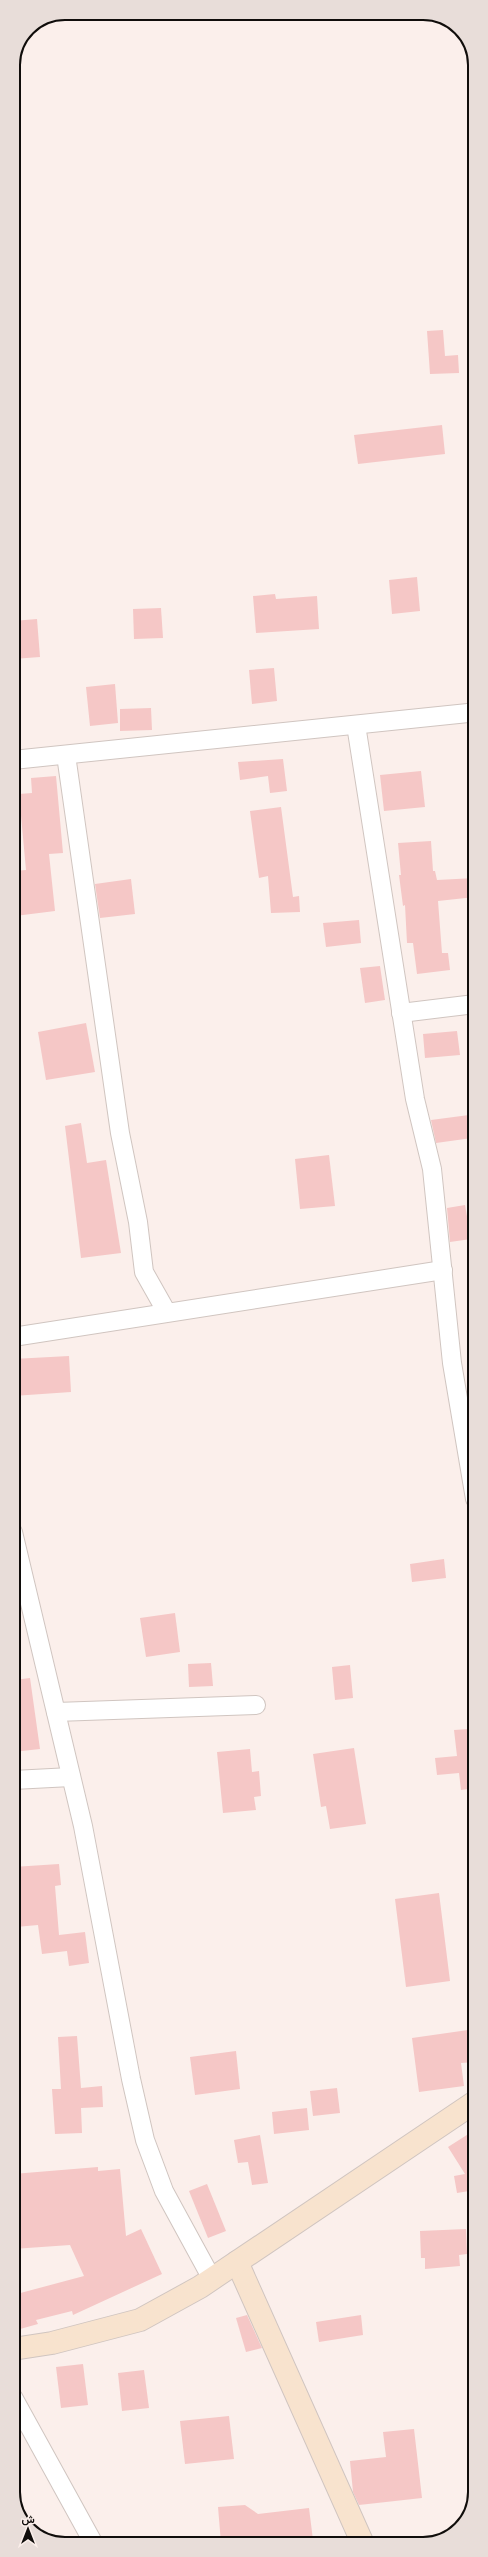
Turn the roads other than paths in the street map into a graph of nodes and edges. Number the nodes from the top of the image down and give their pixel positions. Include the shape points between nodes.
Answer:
1 (468, 712) edge
2 (356, 725) junction
3 (66, 755) junction
4 (20, 759) edge
5 (468, 1005) edge
6 (401, 1013) junction
7 (443, 1270) junction
8 (166, 1312) junction
9 (20, 1336) edge
10 (468, 1458) edge
11 (20, 1561) edge
12 (256, 1705) dead end
13 (56, 1712) junction
14 (71, 1777) junction
15 (20, 1780) edge
16 (468, 2107) edge
17 (237, 2262) junction
18 (212, 2279) junction
19 (20, 2348) edge
20 (20, 2408) edge
21 (90, 2537) edge
22 (360, 2537) edge

1 - 2 street
2 - 3 street
2 - 6 street
3 - 4 street
3 - 8 street via 120,1132 138,1222 144,1272
5 - 6 street
6 - 7 street via 420,1126 432,1169
7 - 8 street
7 - 10 street via 452,1363
8 - 9 street
11 - 13 street
12 - 13 street
13 - 14 street
14 - 15 street
14 - 18 street via 145,2140 164,2191
16 - 17 street
17 - 18 street
17 - 22 street
18 - 19 street via 140,2320 52,2343
20 - 21 street

